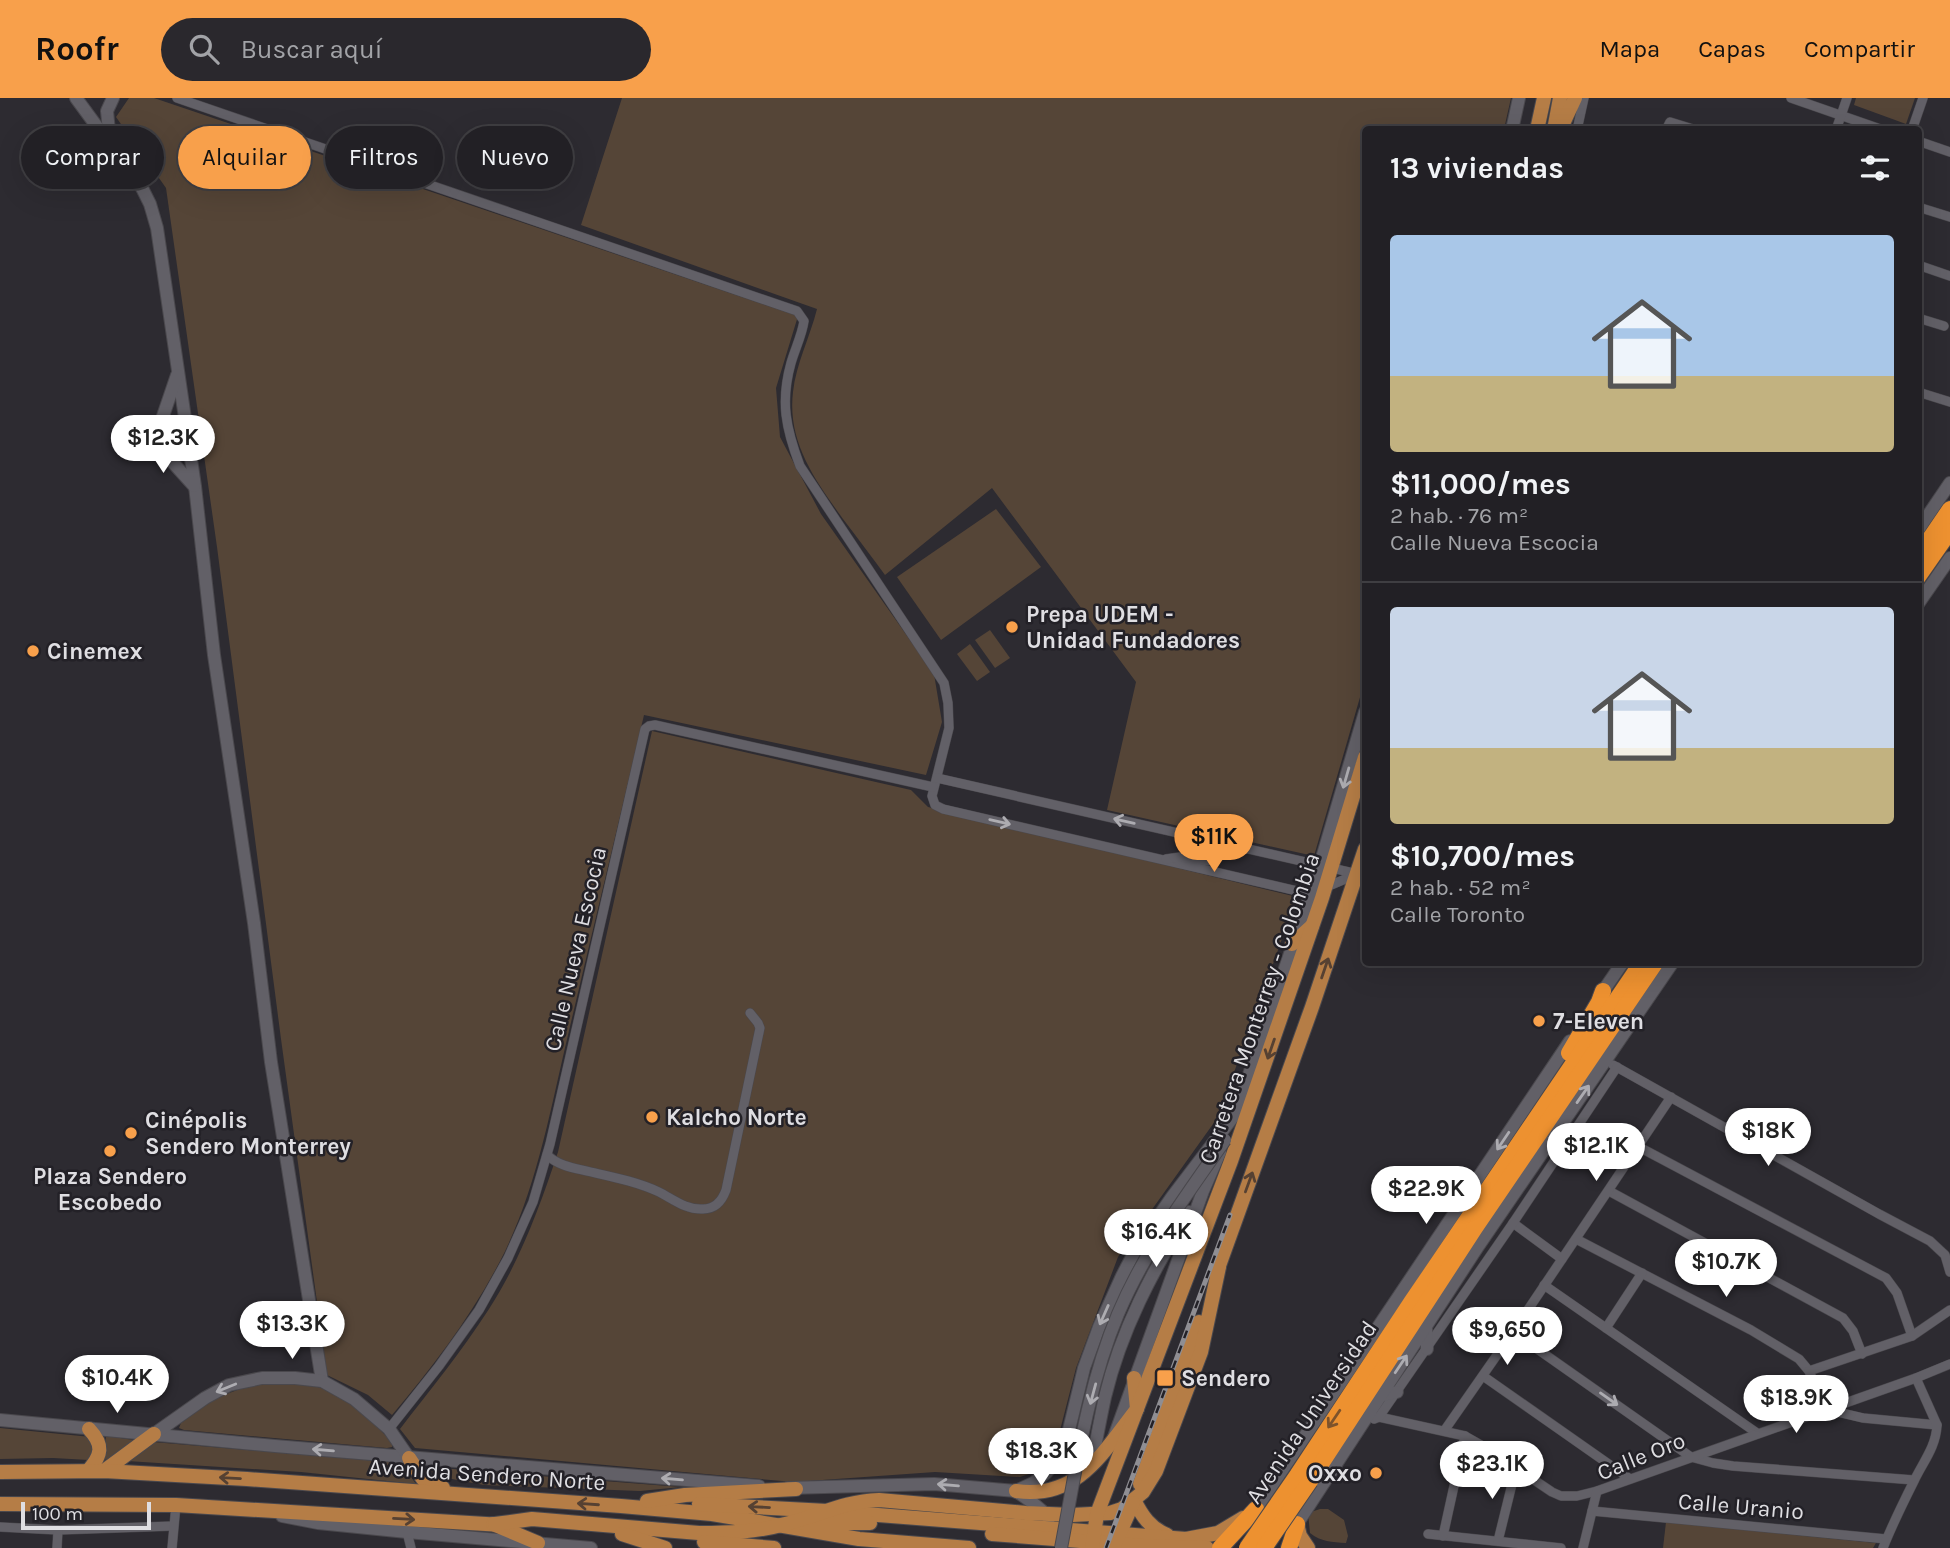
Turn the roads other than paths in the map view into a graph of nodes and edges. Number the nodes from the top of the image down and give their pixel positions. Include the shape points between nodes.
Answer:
1 (113, 98) edge
2 (177, 98) edge
3 (1519, 98) edge
4 (1544, 98) edge
5 (1560, 98) edge
6 (1575, 98) edge
7 (1584, 98) edge
8 (1791, 98) edge
9 (1847, 98) edge
10 (1923, 98) edge
11 (79, 101) edge
12 (1842, 115) junction
13 (98, 126) edge
14 (109, 126) edge
15 (1513, 126) edge
16 (1538, 126) edge
17 (1555, 126) edge
18 (1562, 126) edge
19 (1578, 126) edge
20 (1838, 126) edge
21 (1872, 126) edge
22 (1913, 126) edge
23 (1922, 142) edge
24 (1950, 152) edge
25 (142, 189) edge
26 (1922, 208) edge
27 (1950, 217) edge
28 (1922, 266) edge
29 (1950, 276) edge
30 (1922, 319) edge
31 (1944, 326) dead end
32 (178, 371) junction
33 (1922, 393) edge
34 (1950, 402) edge
35 (155, 429) dead end
36 (149, 442) dead end
37 (1950, 483) edge
38 (195, 486) junction
39 (1950, 509) edge
40 (1922, 524) edge
41 (1948, 534) edge
42 (1922, 550) edge
43 (1950, 558) edge
44 (1922, 571) edge
45 (1922, 598) edge
46 (1362, 724) edge
47 (1362, 765) edge
48 (935, 782) junction
49 (1212, 841) junction
50 (1161, 860) junction
51 (1362, 860) edge
52 (1326, 867) junction
53 (1358, 874) junction
54 (1325, 887) junction
55 (1310, 894) junction
56 (1313, 925) junction
57 (1292, 944) junction
58 (1620, 966) edge
59 (1639, 966) edge
60 (1653, 966) edge
61 (1671, 966) edge
62 (1603, 991) junction
63 (750, 1013) dead end
64 (1611, 1064) junction
65 (1552, 1094) junction
66 (1671, 1097) junction
67 (1236, 1113) junction
68 (1226, 1140) junction
69 (1639, 1147) junction
70 (547, 1155) junction
71 (1525, 1177) junction
72 (1537, 1186) junction
73 (1203, 1191) junction
74 (1609, 1191) junction
75 (1513, 1223) junction
76 (1576, 1239) junction
77 (1562, 1259) junction
78 (1462, 1272) junction
79 (1950, 1272) edge
80 (1642, 1273) junction
81 (1473, 1281) junction
82 (1544, 1285) junction
83 (1417, 1305) junction
84 (1950, 1310) edge
85 (1426, 1326) junction
86 (1606, 1328) junction
87 (1513, 1332) junction
88 (1912, 1336) junction
89 (1160, 1347) junction
90 (1427, 1349) junction
91 (1862, 1354) junction
92 (1950, 1364) edge
93 (1809, 1371) junction
94 (1483, 1376) junction
95 (1134, 1378) junction
96 (1916, 1378) junction
97 (322, 1381) junction
98 (1398, 1392) junction
99 (1380, 1396) junction
100 (1137, 1409) junction
101 (1825, 1409) junction
102 (1378, 1417) junction
103 (0, 1420) edge
104 (1363, 1422) junction
105 (1937, 1425) junction
106 (89, 1429) junction
107 (389, 1429) junction
108 (1444, 1431) junction
109 (1757, 1433) junction
110 (153, 1434) junction
111 (1465, 1436) junction
112 (1113, 1439) junction
113 (1691, 1457) junction
114 (409, 1458) junction
115 (1091, 1466) junction
116 (1516, 1468) junction
117 (88, 1471) junction
118 (104, 1471) junction
119 (0, 1472) edge
120 (1304, 1478) junction
121 (1630, 1479) junction
122 (1914, 1480) junction
123 (796, 1489) junction
124 (1016, 1491) junction
125 (1597, 1491) junction
126 (489, 1496) junction
127 (1134, 1500) junction
128 (647, 1501) junction
129 (0, 1504) edge
130 (176, 1506) junction
131 (621, 1506) junction
132 (1256, 1509) junction
133 (263, 1510) junction
134 (827, 1511) junction
135 (1592, 1511) junction
136 (1103, 1513) junction
137 (1046, 1514) junction
138 (493, 1524) junction
139 (1297, 1524) junction
140 (783, 1525) junction
141 (173, 1526) junction
142 (0, 1528) edge
143 (58, 1530) junction
144 (407, 1532) junction
145 (622, 1534) junction
146 (1428, 1534) dead end
147 (1443, 1536) junction
148 (1186, 1539) junction
149 (1059, 1541) edge
150 (1104, 1541) edge
151 (1498, 1541) junction
152 (538, 1543) junction
153 (1142, 1543) edge
154 (1885, 1544) edge
155 (1516, 1545) edge
156 (57, 1548) edge
157 (172, 1548) edge
158 (411, 1548) edge
159 (591, 1548) edge
160 (665, 1548) edge
161 (774, 1548) edge
162 (969, 1548) edge
163 (1207, 1548) edge
164 (1220, 1548) edge
165 (1247, 1548) edge
166 (1258, 1548) edge
167 (1265, 1548) edge
168 (1289, 1548) edge
169 (1308, 1548) edge
170 (1561, 1548) edge
171 (1583, 1548) edge

1 - 14 street via 107,111
2 - 48 street via 797,311 804,320 785,393 791,443 800,466 944,683 949,728
3 - 15 street
4 - 16 main road
5 - 17 main road
6 - 18 main road
7 - 19 street
8 - 12 street
9 - 12 street
10 - 22 street
11 - 13 street
12 - 20 street
12 - 21 street
23 - 24 street
25 - 32 street via 153,215
26 - 27 street
28 - 29 street
30 - 31 street
32 - 35 street via 169,404
32 - 38 street
33 - 34 street
36 - 38 street
37 - 40 street
38 - 97 street via 271,1062
39 - 42 highway
41 - 44 highway
43 - 45 street
46 -> 52 street
47 - 52 main road, Carretera Monterrey - Colombia
49 -> 48 street, Calle Nueva Escocia
48 -> 50 street via 932,796 935,805 943,809
48 - 70 street, Calle Nueva Escocia via 647,727
49 - 50 street via 1216,850 1208,861
49 - 52 street, Calle Nueva Escocia
50 - 55 street
51 - 53 main road, Carretera Monterrey - Colombia
52 - 53 street, Calle Nueva Escocia
52 - 54 main road, Carretera Monterrey - Colombia
52 - 55 street
53 - 54 street
127 -> 53 main road, Carretera Monterrey - Colombia
54 - 55 street
54 - 56 main road, Carretera Monterrey - Colombia
55 - 57 street
56 - 57 main road
56 -> 89 main road, Carretera Monterrey - Colombia
57 - 67 street
58 - 62 street
59 - 65 highway
60 - 83 highway
61 - 64 street
62 - 65 highway
62 -> 132 street
63 - 70 street via 760,1028 726,1190 715,1206 695,1209 640,1185 558,1164
64 - 66 street
71 -> 64 street
64 - 72 street
65 - 83 highway
66 - 69 street
66 - 79 street via 1930,1241 1945,1255
67 - 68 street
67 -> 124 street via 1165,1206 1122,1276 1084,1368 1059,1459 1033,1483
68 - 73 street
68 -> 149 street, bridge via 1156,1240 1117,1316 1087,1415
69 - 74 street
69 - 88 street via 1886,1278 1898,1293
70 - 107 street, Calle Nueva Escocia via 533,1202 479,1310
71 - 72 street
71 - 78 street
72 - 75 street
73 - 95 street
73 - 115 street via 1161,1256 1136,1306 1105,1395
74 - 76 street
74 - 91 street via 1832,1311 1847,1324
75 - 77 street
75 - 81 street
76 - 77 street
76 - 80 street
77 - 82 street
78 - 81 street
78 - 85 street
80 - 86 street
80 - 93 street via 1762,1336 1799,1359
81 - 90 street
82 - 86 street
82 - 87 street
83 - 120 highway, Avenida Universidad
84 - 88 street
85 - 90 street
99 -> 85 street
86 - 109 street
87 - 94 street
87 -> 113 street
88 - 91 street
89 - 100 main road, Carretera Monterrey - Colombia
89 - 136 main road via 1158,1371 1111,1505
90 - 98 street
91 - 93 street
92 - 96 street, Calle Oro
93 - 101 street
94 - 108 street
94 - 121 street
95 - 100 main road
95 - 112 street
96 - 101 street, Calle Oro
96 - 105 street
97 - 107 street via 354,1399
97 -> 110 street via 277,1377 229,1385
98 - 99 street
98 - 102 street
99 - 104 street
100 - 112 main road
100 - 136 main road, Carretera Monterrey - Colombia
101 - 105 street via 1863,1418
101 - 109 street, Calle Oro
102 - 104 street
102 - 108 street
103 - 106 street
104 - 139 street
105 - 122 street via 1934,1443
106 - 110 street
106 - 117 main road via 100,1447
107 - 114 street
108 - 111 street
109 - 113 street, Calle Oro
114 -> 110 street
110 - 118 main road
111 - 116 street
111 - 147 street
112 - 115 main road
113 - 121 street, Calle Oro
113 - 122 street via 1713,1464
123 -> 114 street
114 - 126 main road via 428,1483
115 - 124 main road via 1055,1489
116 - 125 street via 1561,1496
116 - 151 street
117 - 118 main road, Avenida Sendero Norte
117 - 119 main road, Avenida Sendero Norte
126 -> 118 main road, Avenida Sendero Norte
120 - 165 highway, Avenida Universidad, bridge
120 - 167 highway, Avenida Universidad, bridge
121 - 125 street, Calle Oro
122 - 154 street
124 -> 123 street via 934,1484
123 - 128 main road
124 - 137 street
125 - 135 street, Calle Oro
131 -> 126 main road, Avenida Sendero Norte
127 - 136 main road via 1122,1509
127 - 148 main road via 1152,1527
127 - 150 main road, Carretera Monterrey - Colombia
127 - 153 main road
128 - 131 main road
134 -> 128 main road
129 - 130 main road
130 - 133 main road
130 - 141 street
131 - 140 main road, Avenida Sendero Norte
132 - 139 street via 1259,1527 1269,1534 1285,1534
132 - 148 main road via 1231,1527
132 - 164 highway
133 -> 138 main road
133 - 144 street via 291,1519
134 - 137 main road via 880,1500
134 - 140 main road
134 - 149 main road
135 - 154 street, Calle Uranio
135 - 171 street, Calle Oro
136 - 137 main road
136 - 150 main road
137 - 149 street
138 - 140 main road via 532,1519 699,1533 747,1532
138 - 145 main road
138 - 152 main road
139 - 166 main road via 1283,1539
139 - 168 highway
139 - 169 main road
140 - 149 main road via 860,1522
140 - 162 main road, Avenida Sendero Norte via 859,1539
141 - 143 street
141 - 157 street
142 - 143 street
143 - 156 street
144 - 152 street
144 - 158 street
145 - 160 main road
145 - 161 main road
146 - 147 street
147 - 151 street
148 - 153 main road
149 - 150 main road
150 - 153 main road
151 - 155 street
152 - 159 street
153 - 163 main road
155 - 170 street

